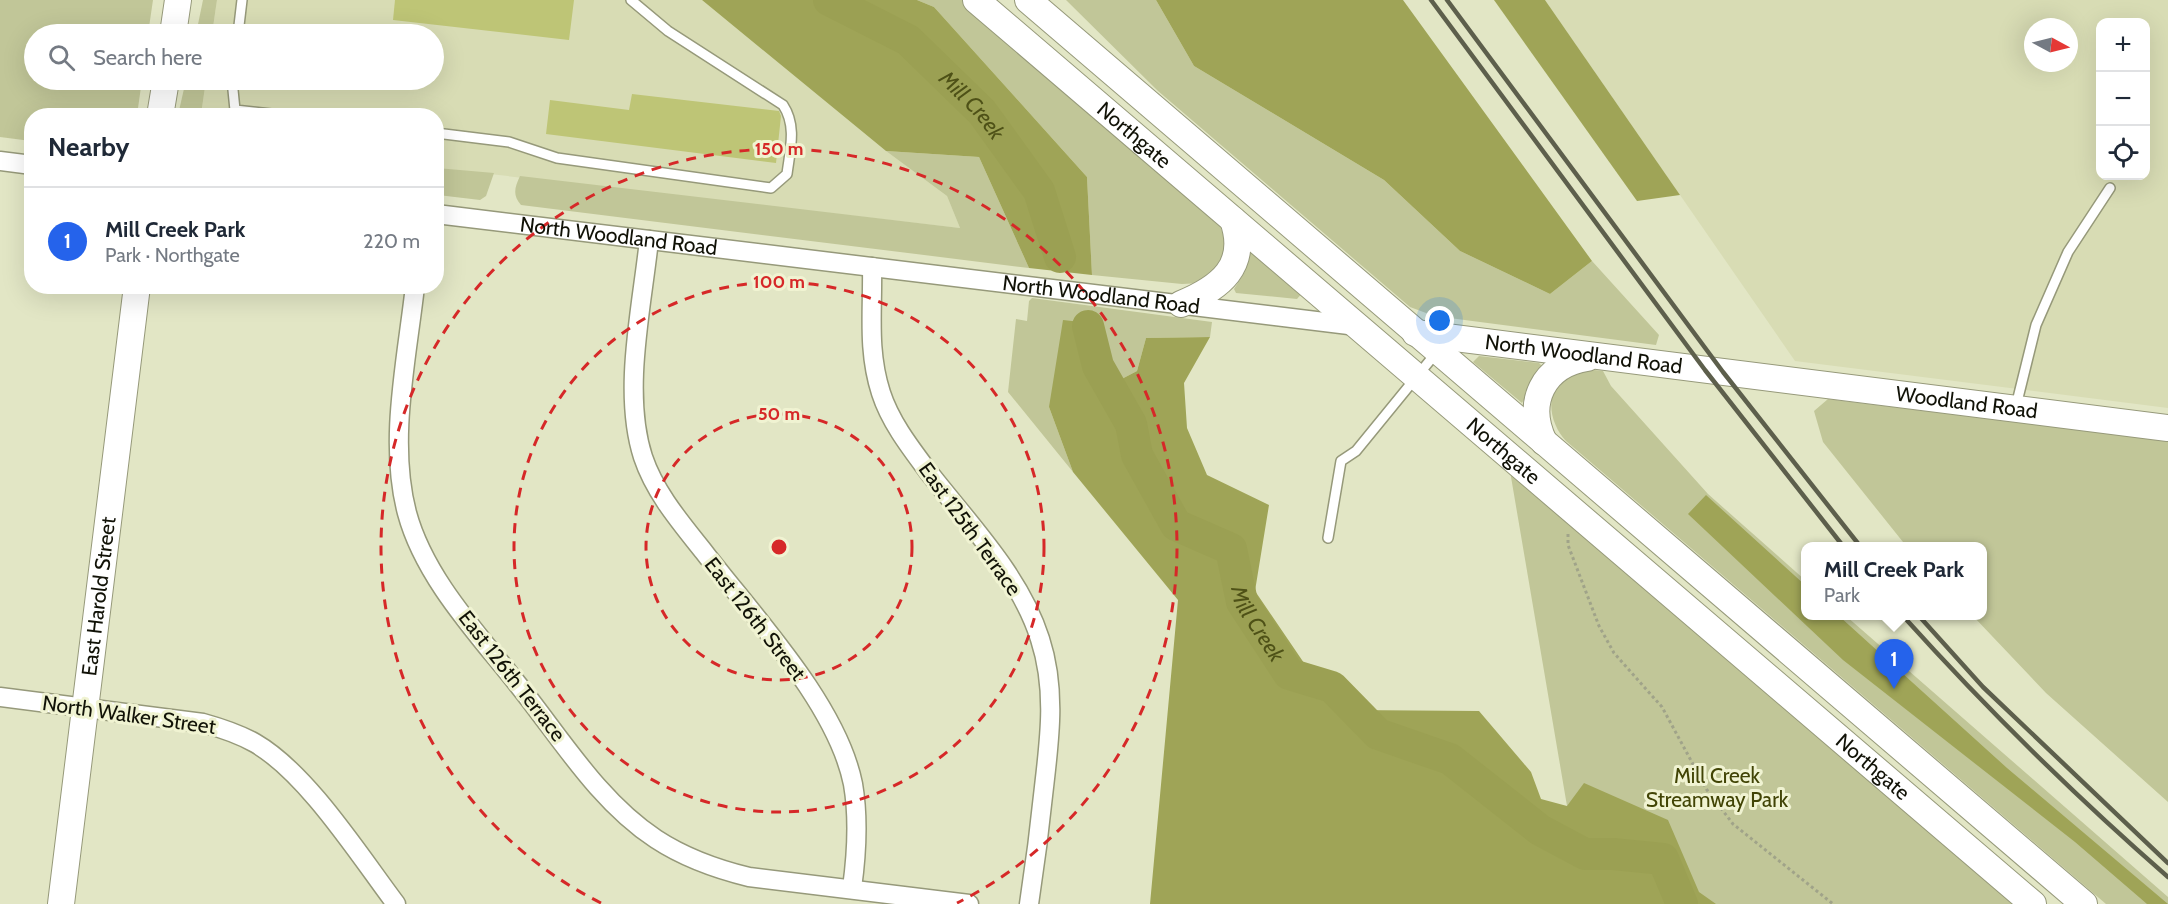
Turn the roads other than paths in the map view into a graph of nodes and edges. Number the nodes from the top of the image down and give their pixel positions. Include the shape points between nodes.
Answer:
1 (178, 0) edge
2 (242, 0) edge
3 (631, 0) edge
4 (976, 0) edge
5 (1028, 0) edge
6 (174, 24) edge
7 (239, 24) edge
8 (164, 90) edge
9 (233, 90) edge
10 (161, 108) edge
11 (235, 108) edge
12 (444, 134) edge
13 (0, 161) edge
14 (24, 164) edge
15 (2110, 188) dead end
16 (444, 215) edge
17 (1233, 220) junction
18 (649, 240) junction
19 (872, 267) junction
20 (136, 294) edge
21 (414, 294) edge
22 (1181, 304) junction
23 (1356, 326) junction
24 (1417, 333) junction
25 (1437, 351) junction
26 (1596, 357) junction
27 (1767, 376) joint
28 (1416, 377) junction
29 (2015, 408) junction
30 (2168, 428) edge
31 (1544, 442) junction
32 (1328, 538) dead end
33 (0, 697) edge
34 (85, 708) junction
35 (852, 888) junction
36 (61, 904) edge
37 (396, 904) edge
38 (969, 904) edge
39 (1029, 904) edge
40 (2033, 904) edge
41 (2084, 904) edge

1 - 6 main road
2 - 7 lane
3 - 12 lane via 668,31 783,105 790,115 792,135 787,174 771,188 556,158 509,142
4 - 17 main road, Northgate
5 - 24 main road, Northgate
8 - 10 main road
9 - 11 lane
13 - 14 street
15 - 29 lane via 2063,262 2037,325
16 - 18 street, North Woodland Road
17 - 22 main road via 1238,247 1227,274 1202,296
17 - 23 main road, Northgate
18 - 19 street, North Woodland Road
18 - 35 street, East 126th Street via 635,376 635,422 644,458 669,508 824,709 842,747 852,782 857,846
19 - 22 street, North Woodland Road
19 - 39 street, East 125th Terrace via 872,363 881,395 912,450 1011,580 1040,638 1049,673 1052,716
20 - 34 main road, East Harold Street
21 - 35 street, East 126th Terrace via 400,423 403,494 416,540 451,598 588,773 618,808 656,839 691,859 748,877
22 - 23 street, North Woodland Road
23 - 24 main road, North Woodland Road
23 - 28 main road, Northgate
24 - 25 main road, Northgate
24 - 26 main road, North Woodland Road
25 - 28 lane
25 - 31 main road, Northgate
26 - 27 main road, North Woodland Road
26 - 31 main road via 1563,364 1545,383 1536,410
27 - 29 main road, Woodland Road
28 - 32 lane via 1356,451 1341,461
28 - 40 main road, Northgate
29 - 30 main road, Woodland Road
31 - 41 main road, Northgate
33 - 34 street, North Walker Street
34 - 36 main road, East Harold Street
34 - 37 street, North Walker Street via 203,723 256,744 284,764 309,791
35 - 38 street

